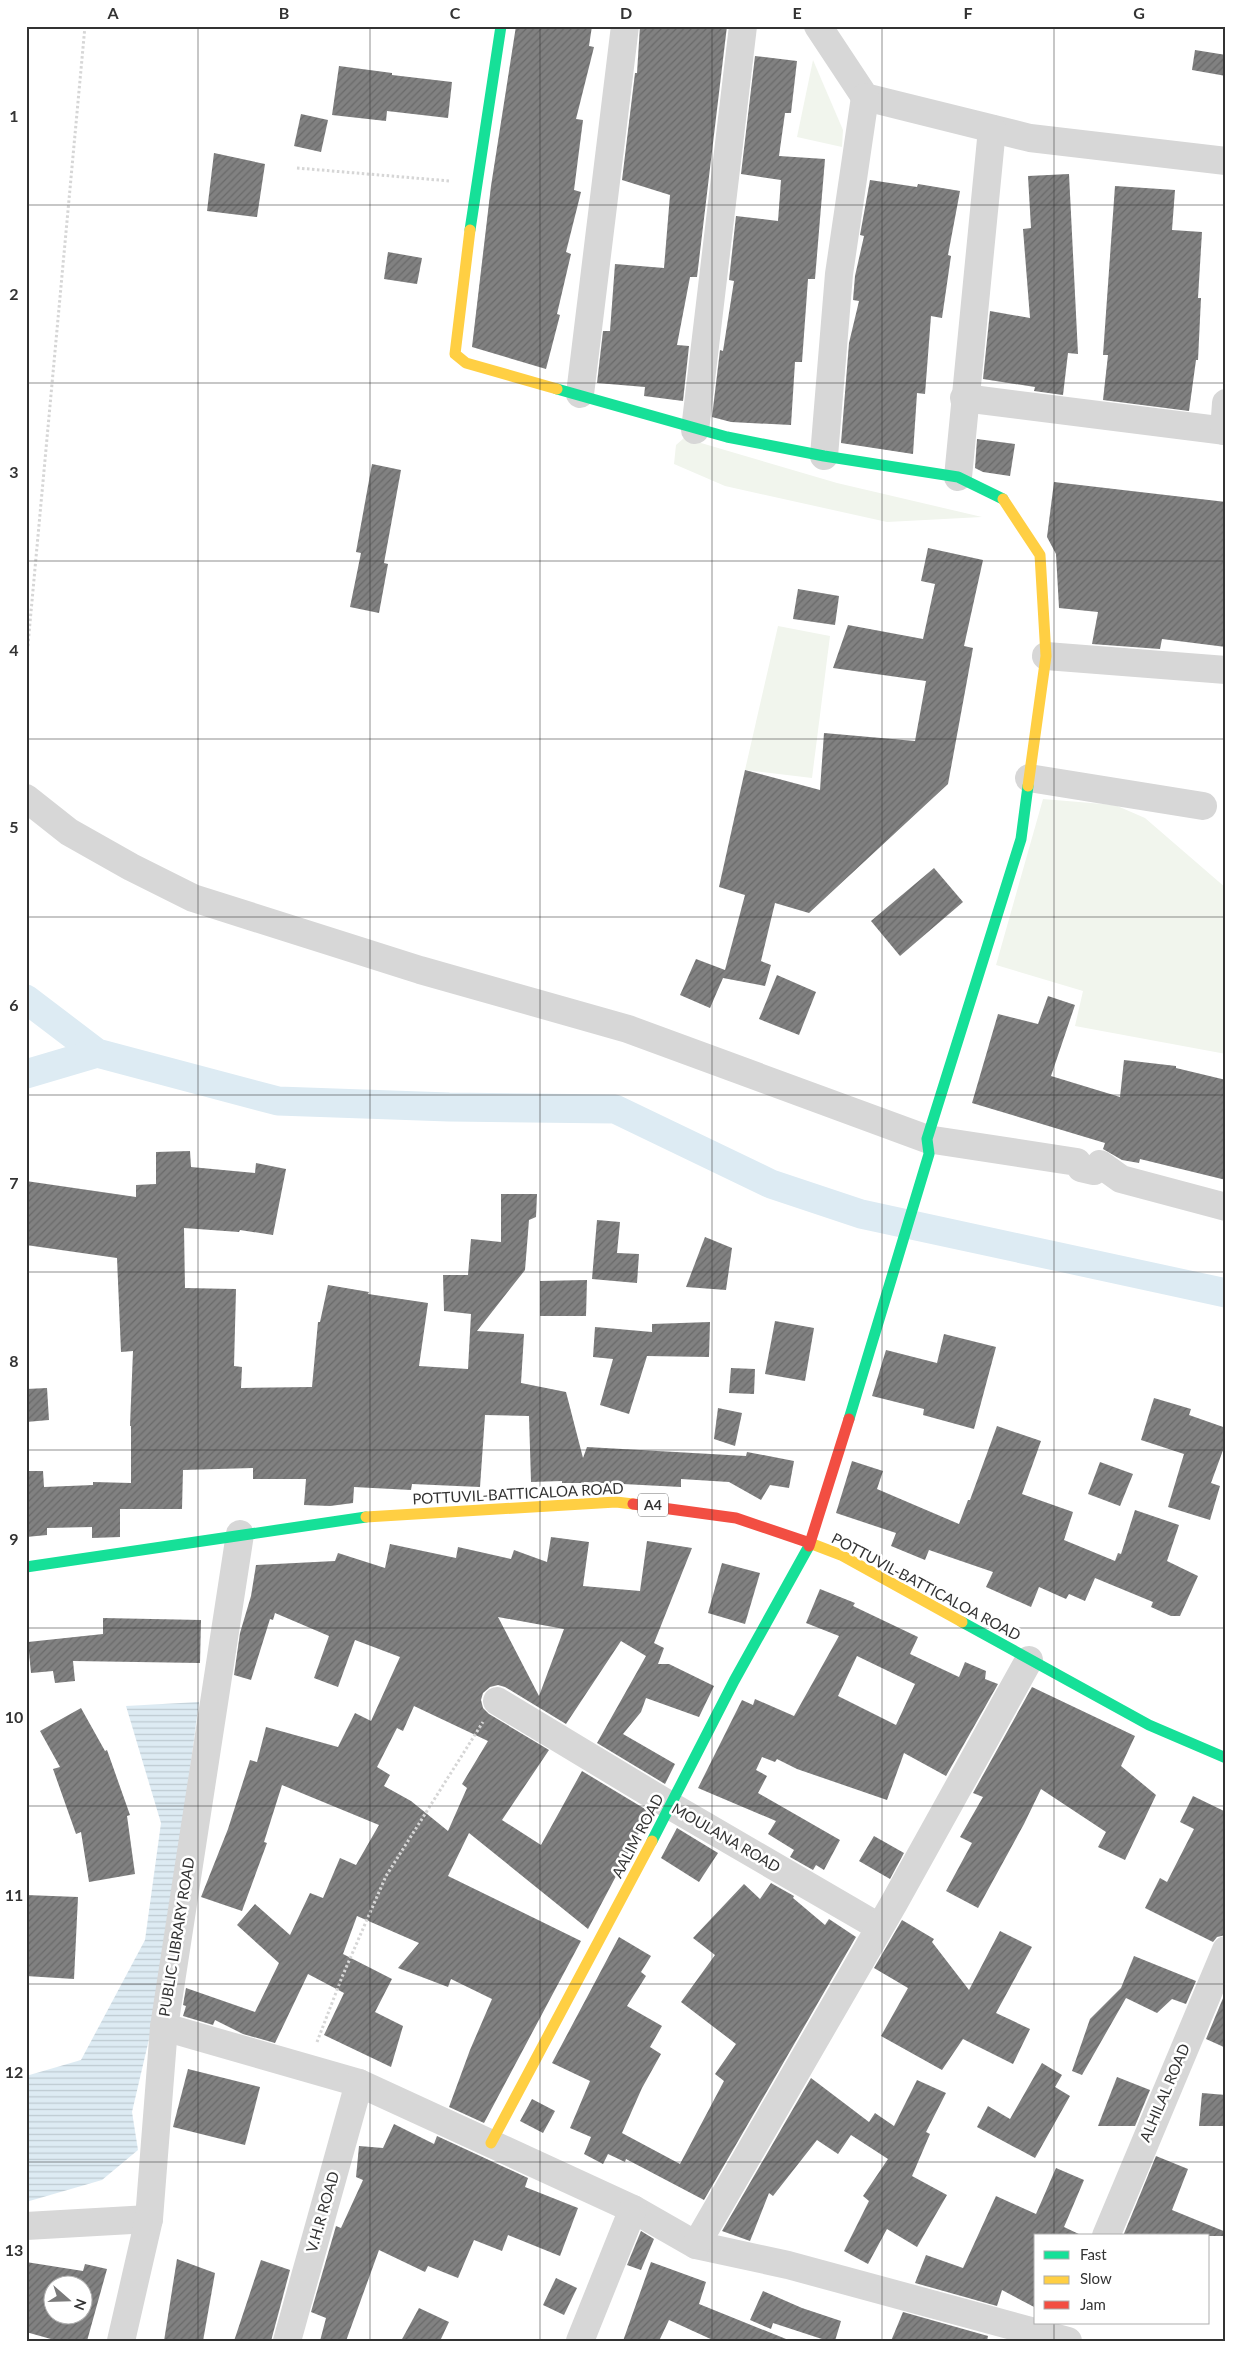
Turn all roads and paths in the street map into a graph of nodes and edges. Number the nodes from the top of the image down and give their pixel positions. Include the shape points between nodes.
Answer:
1 (85, 26) edge
2 (501, 26) edge
3 (625, 26) edge
4 (743, 26) edge
5 (818, 26) edge
6 (865, 97) junction
7 (992, 129) junction
8 (1226, 160) edge
9 (297, 168) dead end
10 (476, 184) junction
11 (580, 394) junction
12 (964, 398) junction
13 (1226, 403) edge
14 (695, 430) junction
15 (1225, 431) edge
16 (824, 456) junction
17 (958, 477) junction
18 (1046, 656) junction
19 (26, 666) edge
20 (1226, 670) edge
21 (1029, 778) junction
22 (26, 798) edge
23 (1204, 806) dead end
24 (928, 1146) junction
25 (1226, 1207) edge
26 (240, 1534) junction
27 (811, 1543) junction
28 (26, 1567) edge
29 (1029, 1660) junction
30 (496, 1701) joint
31 (1226, 1758) edge
32 (671, 1806) junction
33 (879, 1927) junction
34 (1226, 1950) edge
35 (164, 2027) junction
36 (307, 2067) junction
37 (360, 2082) junction
38 (491, 2143) junction
39 (633, 2209) junction
40 (149, 2219) junction
41 (26, 2226) edge
42 (1107, 2234) edge
43 (696, 2244) junction
44 (1065, 2336) edge
45 (121, 2341) edge
46 (287, 2341) edge
47 (580, 2341) edge

1 - 19 path
2 - 10 main road
3 - 11 street
4 - 14 street
5 - 6 street
6 - 7 street
6 - 16 street via 839,274
7 - 8 street via 1030,138
7 - 12 street
9 - 10 path
10 - 11 main road, AALIM ROAD via 455,354 466,363
11 - 14 main road, AALIM ROAD
12 - 15 street
12 - 17 street
13 - 15 street
14 - 16 main road, AALIM ROAD
16 - 17 main road, AALIM ROAD
17 - 18 main road, AALIM ROAD via 1005,500 1040,555
18 - 20 street
18 - 21 main road, AALIM ROAD
21 - 23 street
21 - 24 main road, AALIM ROAD via 1021,839
22 - 24 street via 69,832 193,898 420,970 628,1029
24 - 25 street via 1077,1162 1081,1168 1094,1171 1100,1164 1121,1179
24 - 27 main road, AALIM ROAD
26 - 27 main road, POTTUVIL-BATTICALOA ROAD / A4 via 375,1516 616,1502 736,1518
26 - 28 main road, POTTUVIL-BATTICALOA ROAD / A4
26 - 35 street, PUBLIC LIBRARY ROAD
27 - 29 main road, POTTUVIL-BATTICALOA ROAD / A4 via 841,1555
27 - 32 main road, AALIM ROAD via 734,1681
29 - 31 main road, POTTUVIL-BATTICALOA ROAD / A4 via 1149,1725
29 - 33 street
30 - 32 street, MOULANA ROAD
30 - 36 path via 386,1876
32 - 33 street, MOULANA ROAD
32 - 38 main road, AALIM ROAD
33 - 43 street
34 - 42 street, ALHILAL ROAD
35 - 36 street
35 - 40 street, PUBLIC LIBRARY ROAD
36 - 37 street
37 - 38 street
37 - 46 street, V.H.R ROAD
38 - 39 street
39 - 43 street
39 - 47 street
40 - 41 street
40 - 45 street, PUBLIC LIBRARY ROAD
43 - 44 street

